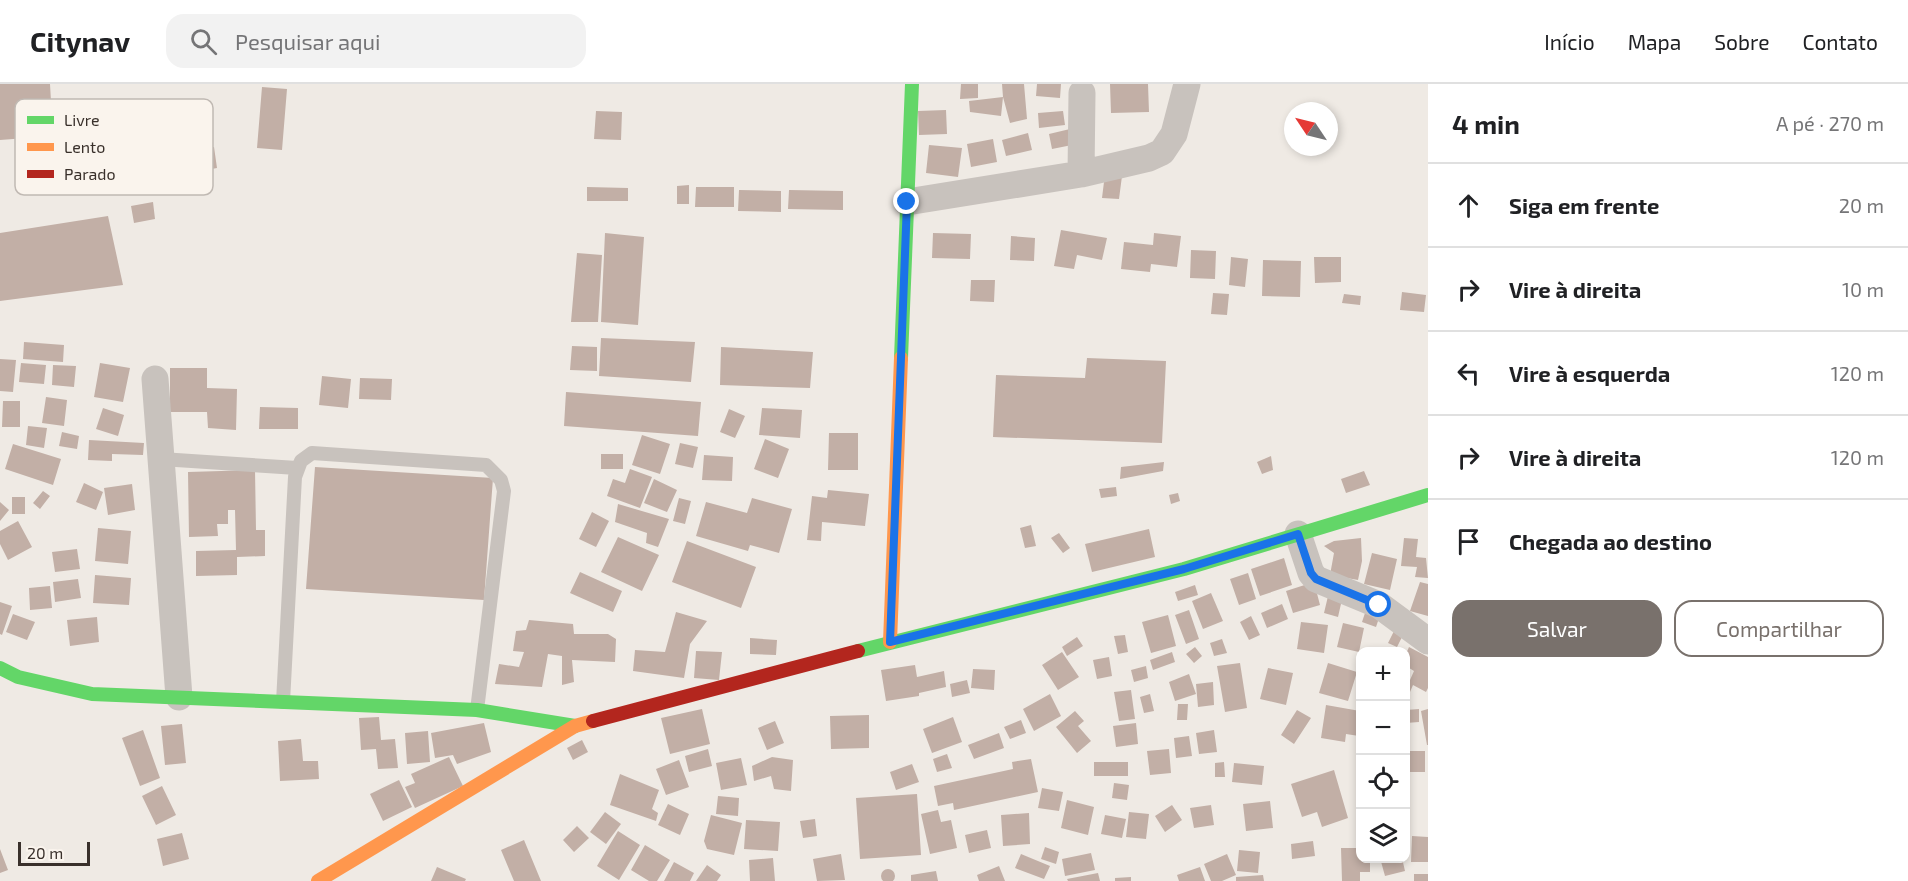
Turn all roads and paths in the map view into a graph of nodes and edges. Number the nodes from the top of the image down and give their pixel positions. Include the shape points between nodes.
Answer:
1 (912, 84) edge
2 (1187, 84) edge
3 (1082, 93) dead end
4 (1081, 174) junction
5 (907, 202) junction
6 (155, 379) dead end
7 (161, 459) junction
8 (297, 468) junction
9 (1428, 495) edge
10 (1298, 534) junction
11 (1428, 641) edge
12 (890, 642) junction
13 (0, 668) edge
14 (179, 697) junction
15 (283, 702) junction
16 (477, 710) junction
17 (574, 726) junction
18 (318, 881) edge

1 - 5 street
2 - 4 street via 1174,134 1162,152
3 - 4 street
4 - 5 street
5 - 12 street
6 - 7 street
7 - 8 lane
7 - 14 street
8 - 15 lane
8 - 16 lane via 312,453 486,465 501,480 504,491
9 - 10 street
10 - 11 street via 1316,579 1379,605
10 - 12 street via 1184,569
12 - 17 street
13 - 14 street via 18,677 92,694
14 - 15 street
15 - 16 street
16 - 17 street
17 - 18 street

